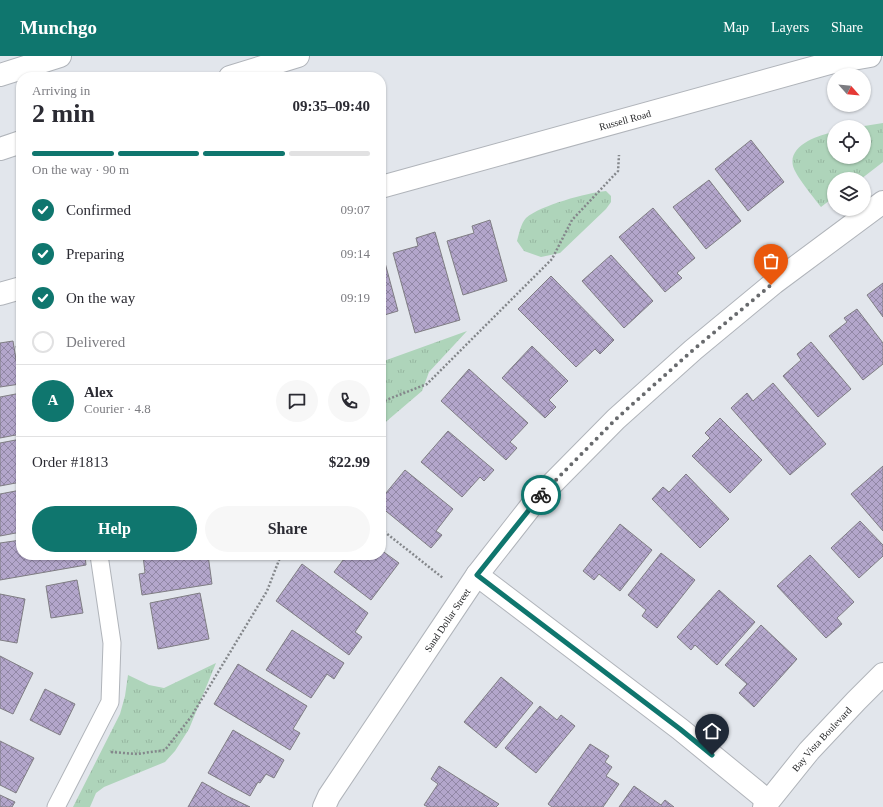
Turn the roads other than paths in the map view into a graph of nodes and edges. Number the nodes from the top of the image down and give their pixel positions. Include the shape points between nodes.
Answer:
1 (60, 56) edge
2 (298, 56) edge
3 (870, 56) edge
4 (246, 72) edge
5 (0, 74) edge
6 (16, 144) edge
7 (0, 149) edge
8 (386, 186) edge
9 (883, 202) edge
10 (16, 289) edge
11 (0, 294) edge
12 (101, 560) edge
13 (477, 575) junction
14 (883, 674) edge
15 (766, 804) edge
16 (56, 807) edge
17 (324, 807) edge

1 - 5 main road
2 - 4 main road
3 - 8 main road, Russell Road via 830,63
6 - 7 main road
9 - 13 main road, Sand Dollar Street via 774,283 693,350 616,419 535,501
10 - 11 main road
12 - 16 lane via 112,643 110,702
13 - 15 main road via 680,729
13 - 17 main road, Sand Dollar Street
14 - 15 main road, Bay Vista Boulevard via 809,751

